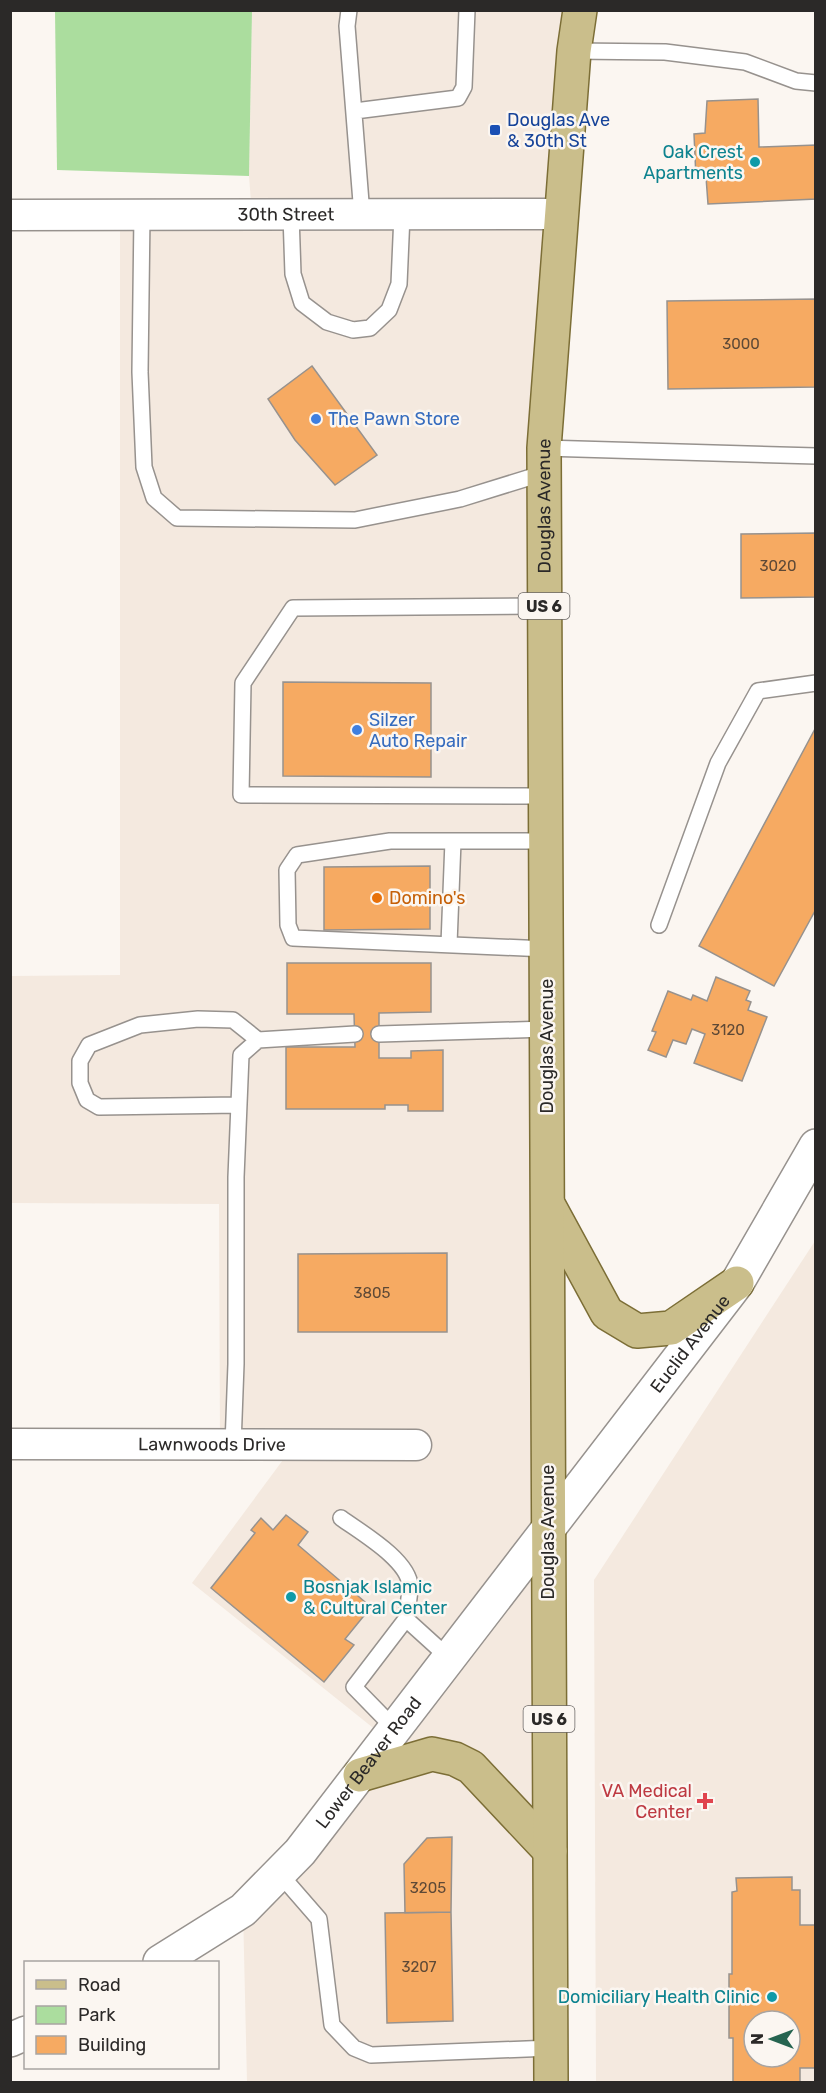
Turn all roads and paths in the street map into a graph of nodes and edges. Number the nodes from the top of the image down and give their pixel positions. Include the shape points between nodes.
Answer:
1 (349, 10) edge
2 (467, 10) edge
3 (580, 10) edge
4 (574, 51) junction
5 (816, 83) edge
6 (355, 111) junction
7 (562, 214) junction
8 (10, 215) edge
9 (142, 215) junction
10 (291, 215) junction
11 (362, 215) junction
12 (402, 215) junction
13 (816, 456) edge
14 (544, 460) junction
15 (544, 606) junction
16 (816, 683) edge
17 (545, 796) junction
18 (453, 841) junction
19 (546, 841) junction
20 (659, 925) dead end
21 (450, 944) junction
22 (546, 949) junction
23 (546, 1029) junction
24 (355, 1034) dead end
25 (379, 1034) dead end
26 (258, 1040) junction
27 (239, 1105) junction
28 (813, 1155) edge
29 (547, 1204) junction
30 (737, 1283) junction
31 (10, 1444) edge
32 (233, 1445) junction
33 (416, 1446) dead end
34 (341, 1518) dead end
35 (549, 1530) junction
36 (406, 1619) junction
37 (450, 1658) junction
38 (395, 1729) junction
39 (360, 1775) junction
40 (550, 1851) junction
41 (279, 1873) junction
42 (162, 1961) edge
43 (24, 2034) edge
44 (10, 2040) edge
45 (551, 2048) junction
46 (551, 2082) edge

1 - 6 lane
2 - 6 lane via 464,87 458,98
3 - 4 main road, Douglas Avenue / US 6
4 - 5 lane via 665,52 745,62 796,81
4 - 7 main road, Douglas Avenue / US 6
6 - 11 lane
7 - 12 street, 30th Street
7 - 14 main road, Douglas Avenue / US 6
8 - 9 street, 30th Street
9 - 10 street, 30th Street
9 - 14 lane via 140,372 144,467 153,498 177,518 355,520 460,499
10 - 11 street, 30th Street
10 - 12 lane via 293,274 302,303 327,322 353,330 370,328 389,310 399,284
11 - 12 street, 30th Street
13 - 14 lane
14 - 15 main road, Douglas Avenue / US 6
15 - 17 main road, Douglas Avenue / US 6
15 - 17 lane via 293,608 243,683 241,795
16 - 20 lane via 758,691 718,763
17 - 19 main road, Douglas Avenue / US 6
18 - 19 lane
18 - 21 lane
18 - 21 lane via 390,841 297,855 287,870 288,925 293,938
19 - 22 main road, Douglas Avenue / US 6
21 - 22 lane
22 - 23 main road, Douglas Avenue / US 6
23 - 25 lane
23 - 29 main road, Douglas Avenue / US 6
24 - 26 lane
26 - 27 lane via 241,1055
26 - 27 lane via 233,1020 140,1025 89,1045 80,1061 80,1083 87,1100 99,1107
27 - 32 lane
28 - 30 street, Euclid Avenue
29 - 30 main road via 607,1312 637,1331 671,1328
29 - 35 main road, Douglas Avenue / US 6
30 - 35 street, Euclid Avenue
31 - 32 street, Lawnwoods Drive
32 - 33 street, Lawnwoods Drive
34 - 36 lane via 393,1557 404,1570 410,1584
35 - 37 street, Lower Beaver Road
35 - 40 main road, Douglas Avenue / US 6
36 - 37 lane
36 - 38 lane via 354,1687
37 - 38 street, Lower Beaver Road
38 - 39 street, Lower Beaver Road
39 - 40 main road via 432,1754 455,1759 471,1767
39 - 41 street, Lower Beaver Road
40 - 45 main road, Douglas Avenue / US 6
41 - 42 street, Lower Beaver Road via 243,1910
41 - 45 lane via 319,1919 333,2025 354,2048 371,2055
43 - 44 street
45 - 46 main road, Douglas Avenue / US 6

